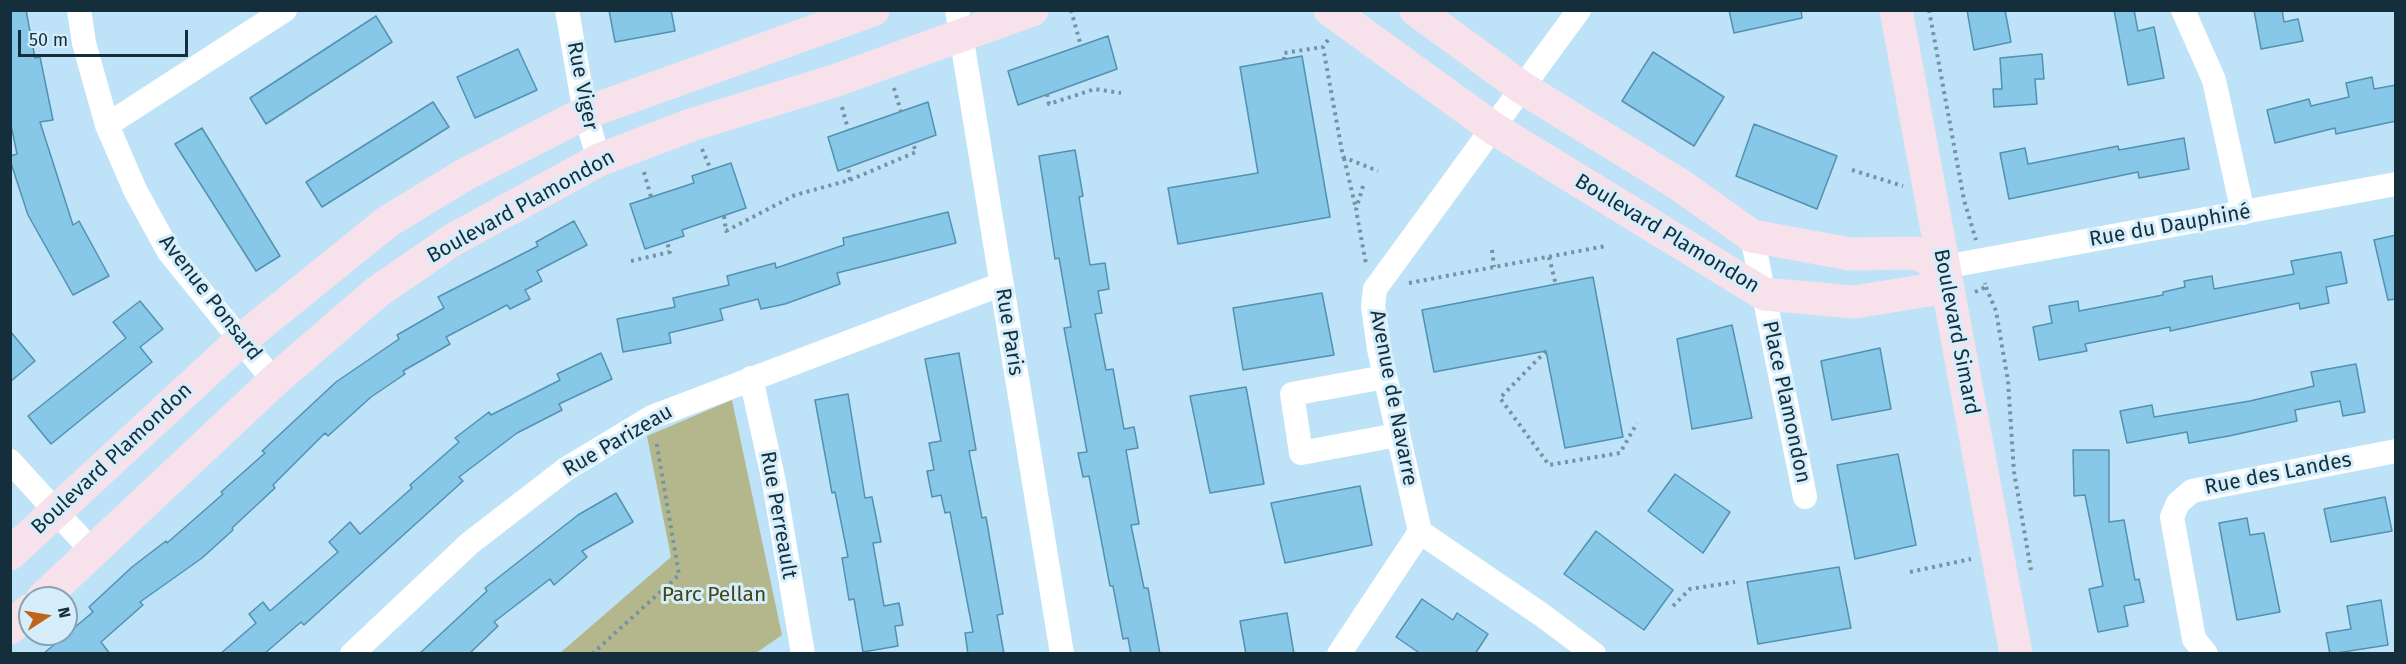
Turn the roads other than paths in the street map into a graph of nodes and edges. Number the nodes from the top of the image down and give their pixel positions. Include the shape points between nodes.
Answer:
1 (79, 10) edge
2 (285, 10) edge
3 (567, 10) edge
4 (873, 10) edge
5 (1032, 10) edge
6 (1416, 10) edge
7 (1579, 10) edge
8 (1896, 10) edge
9 (2183, 10) edge
10 (1336, 15) edge
11 (959, 22) edge
12 (1521, 87) junction
13 (585, 113) junction
14 (107, 125) junction
15 (1493, 128) junction
16 (599, 160) junction
17 (2396, 184) edge
18 (2243, 213) junction
19 (1752, 236) junction
20 (1944, 267) junction
21 (1002, 284) junction
22 (1764, 294) junction
23 (240, 341) junction
24 (1385, 377) junction
25 (751, 378) junction
26 (274, 381) junction
27 (1397, 435) junction
28 (2396, 451) edge
29 (10, 461) edge
30 (1805, 497) dead end
31 (57, 511) junction
32 (1420, 532) junction
33 (92, 551) junction
34 (10, 554) edge
35 (56, 586) edge
36 (352, 654) edge
37 (803, 654) edge
38 (1062, 654) edge
39 (1339, 654) edge
40 (1594, 654) edge
41 (2016, 654) edge
42 (2206, 654) edge

1 - 14 street, Avenue Ponsard via 84,44
2 - 14 street
3 - 13 street, Rue Viger
4 - 13 street, Boulevard Plamondon
5 - 11 street, Boulevard Plamondon
6 - 12 street, Boulevard Plamondon
7 - 12 street, Avenue de Navarre
8 - 20 street, Boulevard Simard
9 - 18 street via 2214,80
10 - 15 street, Boulevard Plamondon
11 - 16 street, Boulevard Plamondon via 834,81 691,125
11 - 21 street, Rue Paris
12 - 15 street, Avenue de Navarre
12 - 19 street, Boulevard Plamondon via 1680,185
13 - 16 street, Rue Viger
13 - 23 street, Boulevard Plamondon via 464,175 387,222
14 - 23 street, Avenue Ponsard via 135,190 169,252
15 - 22 street, Boulevard Plamondon
15 - 24 street, Avenue de Navarre via 1375,290 1373,306
16 - 26 street, Boulevard Plamondon via 454,239 377,292
17 - 18 street, Rue du Dauphiné
18 - 20 street, Rue du Dauphiné
19 - 20 street, Boulevard Plamondon via 1850,254 1916,253
19 - 22 street, Place Plamondon
20 - 22 street, Boulevard Plamondon via 1929,290 1854,302
20 - 41 street, Boulevard Simard
21 - 25 street, Rue Parizeau
21 - 38 street, Rue Paris
22 - 30 street, Place Plamondon
23 - 26 street, Avenue Ponsard
23 - 31 street, Boulevard Plamondon
24 - 27 street, Avenue de Navarre
24 - 27 street via 1292,394 1301,453
25 - 36 street, Rue Parizeau via 652,417 566,469 470,543
25 - 37 street, Rue Perreault via 774,482
26 - 33 street, Boulevard Plamondon
27 - 32 street, Avenue de Navarre
28 - 42 street, Rue des Landes via 2192,491 2178,503 2172,517 2194,639
29 - 31 street
31 - 33 street
31 - 34 street, Boulevard Plamondon
32 - 39 street
32 - 40 street
33 - 35 street, Boulevard Plamondon

